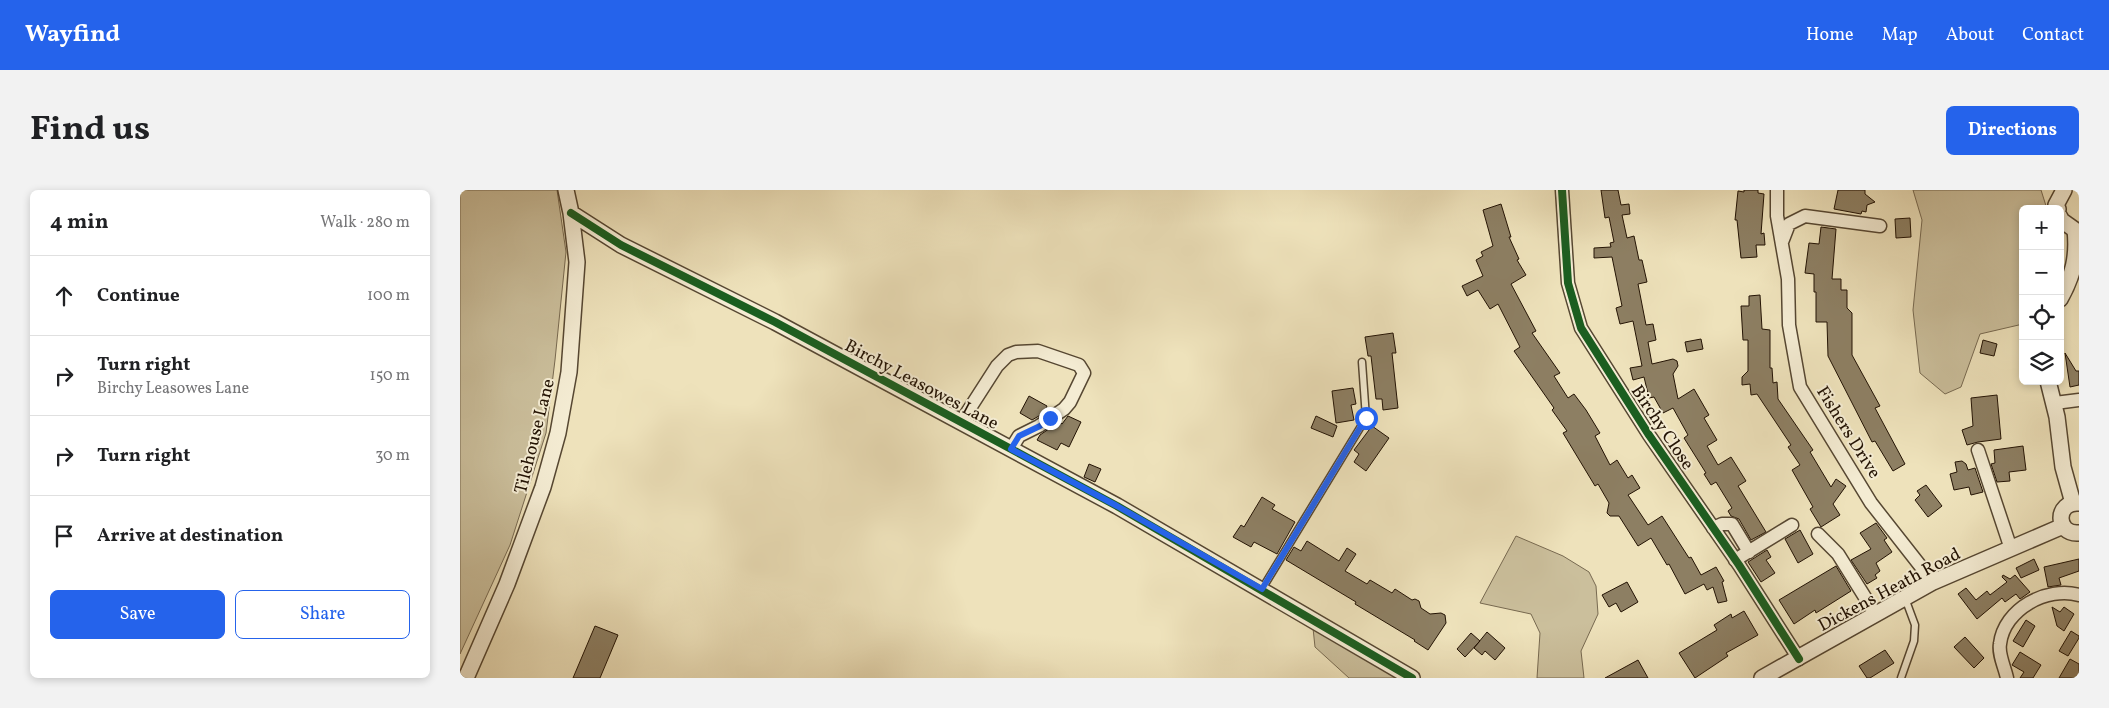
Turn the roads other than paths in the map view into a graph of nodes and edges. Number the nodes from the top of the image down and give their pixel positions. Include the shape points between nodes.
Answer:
1 (566, 190) edge
2 (1562, 190) edge
3 (1777, 190) edge
4 (2064, 190) edge
5 (2056, 205) edge
6 (571, 213) junction
7 (2064, 222) edge
8 (1880, 226) dead end
9 (2077, 228) edge
10 (1781, 243) junction
11 (2062, 295) edge
12 (1362, 362) dead end
13 (2049, 385) edge
14 (2079, 400) edge
15 (2054, 403) junction
16 (961, 422) junction
17 (1011, 449) junction
18 (1978, 450) dead end
19 (2076, 503) edge
20 (1792, 525) dead end
21 (2063, 526) junction
22 (1713, 528) junction
23 (2079, 533) edge
24 (1818, 534) dead end
25 (2011, 549) junction
26 (1750, 552) junction
27 (1735, 560) junction
28 (1933, 582) junction
29 (1262, 589) junction
30 (2079, 595) edge
31 (1905, 598) junction
32 (1876, 615) junction
33 (1799, 658) junction
34 (466, 678) edge
35 (1412, 678) edge
36 (1762, 678) edge
37 (1901, 678) edge
38 (2007, 678) edge

1 - 6 street, Tilehouse Lane
2 - 22 street, Birchy Close via 1568,283 1581,328
3 - 10 street, Fishers Drive
4 - 5 street
6 - 16 street, Birchy Leasowes Lane via 622,245 775,322
6 - 34 street, Tilehouse Lane via 577,262 569,372 558,433 543,487 507,584
7 - 9 street
8 - 10 street via 1805,216 1789,224
9 - 11 street via 2075,263
10 - 28 street, Fishers Drive via 1788,279 1789,325 1800,386 1871,503
12 - 29 lane via 1366,418
13 - 15 street
14 - 15 street
15 - 19 street via 2063,467
16 - 17 street, Birchy Leasowes Lane
16 - 17 street via 997,366 1008,355 1038,351 1079,364 1084,373 1070,402 1040,426 1019,436
17 - 29 street, Birchy Leasowes Lane
18 - 25 street
19 - 21 street via 2068,504 2062,512
20 - 26 street
21 - 23 street via 2070,532
21 - 25 street, Dickens Heath Road
22 - 26 street via 1732,524
22 - 27 street, Birchy Close
24 - 32 street via 1838,554
25 - 28 street, Dickens Heath Road
26 - 27 street
27 - 33 street, Birchy Close
28 - 31 street, Dickens Heath Road
29 - 35 street, Birchy Leasowes Lane
30 - 38 street via 2067,592 2048,594 2014,616 2005,628 1999,646
31 - 32 street, Dickens Heath Road
31 - 37 lane via 1915,625 1914,641
32 - 33 street, Dickens Heath Road
33 - 36 street, Dickens Heath Road

